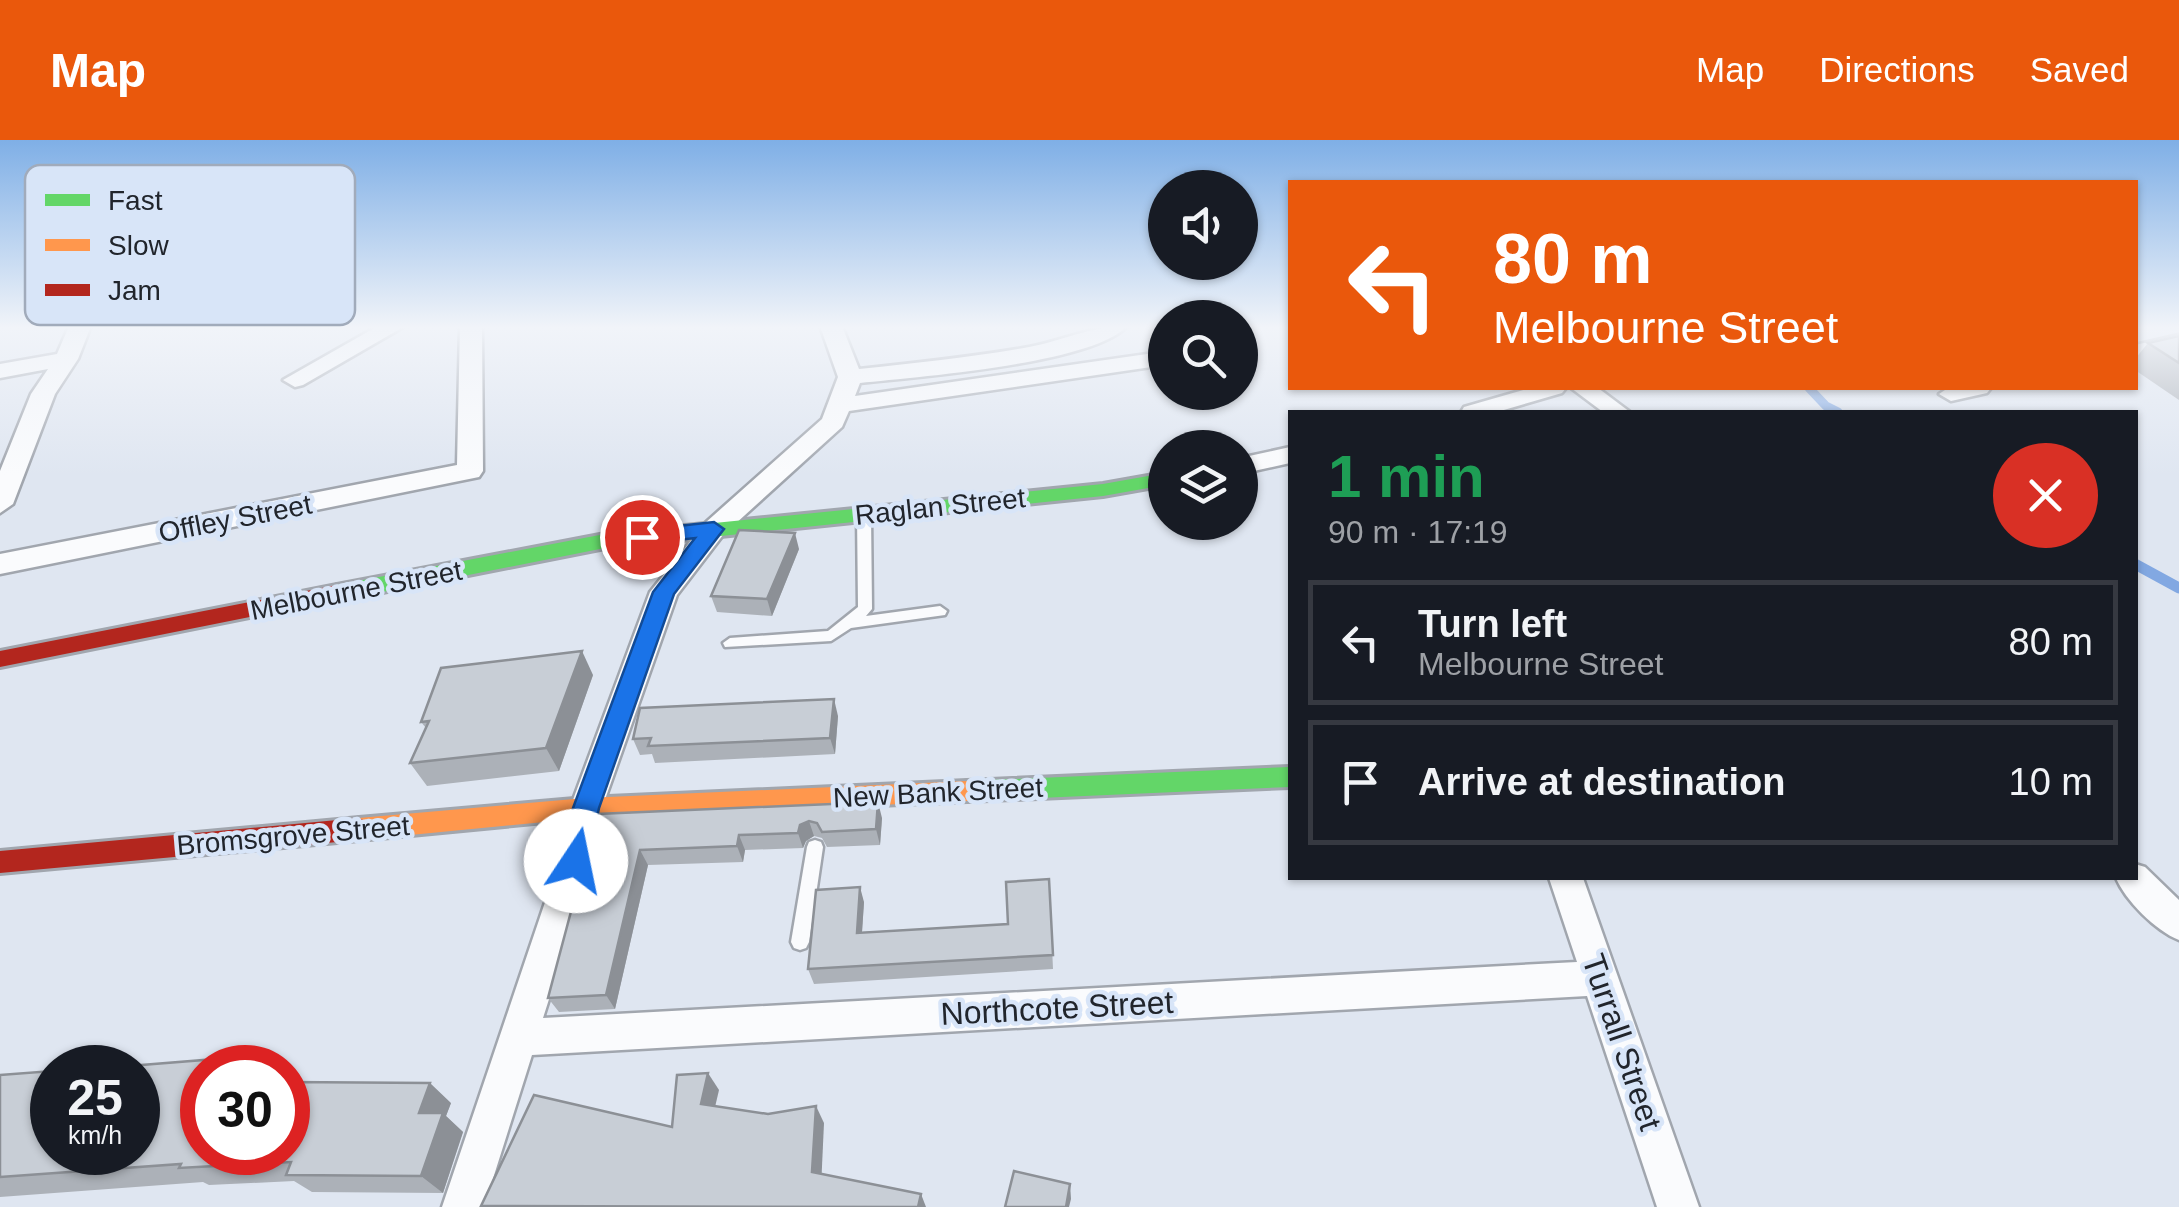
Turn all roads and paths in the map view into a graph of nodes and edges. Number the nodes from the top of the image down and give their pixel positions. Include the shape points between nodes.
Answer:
1 (54, 376) edge
2 (303, 376) edge
3 (471, 376) edge
4 (858, 376) edge
5 (1045, 376) edge
6 (850, 377) joint
7 (295, 380) dead end
8 (1547, 390) edge
9 (1586, 390) edge
10 (1970, 390) edge
11 (1951, 394) dead end
12 (842, 405) junction
13 (1480, 410) edge
14 (1615, 410) edge
15 (1288, 455) edge
16 (1258, 462) edge
17 (1148, 482) edge
18 (0, 504) edge
19 (864, 514) junction
20 (714, 529) junction
21 (0, 564) edge
22 (940, 611) dead end
23 (850, 623) junction
24 (730, 644) dead end
25 (0, 659) edge
26 (1288, 777) edge
27 (586, 808) junction
28 (815, 848) dead end
29 (0, 862) edge
30 (1567, 880) edge
31 (2135, 880) edge
32 (2179, 924) edge
33 (800, 942) dead end
34 (1598, 978) junction
35 (516, 1038) junction
36 (463, 1207) edge
37 (1678, 1207) edge

1 - 18 street
2 - 7 street
3 - 21 street, Offley Street via 470,471
4 - 6 street
5 - 12 street
6 - 12 street
8 - 13 street
9 - 14 street
10 - 11 street
12 - 20 street via 834,422
15 - 16 street
17 - 19 street, Raglan Street
19 - 20 street, Raglan Street
19 - 23 lane via 865,609
20 - 25 street, Melbourne Street via 606,541
20 - 27 street via 664,592
22 - 23 lane
23 - 24 lane via 831,636
26 - 27 street, New Bank Street via 817,809
27 - 29 street, Bromsgrove Street
27 - 35 street via 576,861
28 - 33 lane
30 - 34 street, Turrall Street
31 - 32 street
34 - 35 street, Northcote Street
34 - 37 street, Turrall Street
35 - 36 street

